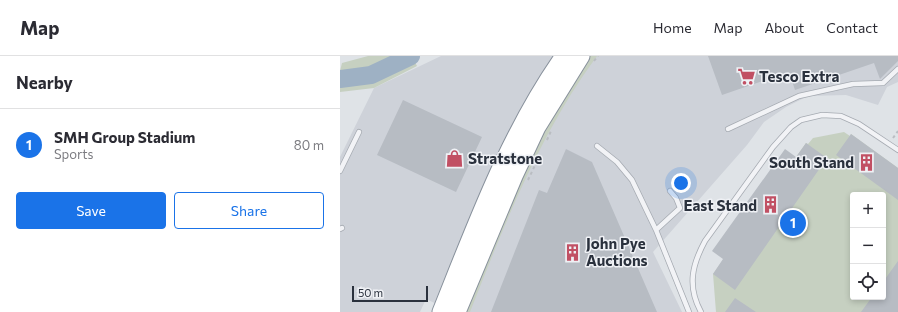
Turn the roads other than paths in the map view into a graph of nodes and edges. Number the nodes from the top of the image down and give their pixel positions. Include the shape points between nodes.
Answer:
1 (564, 56) edge
2 (586, 61) edge
3 (898, 69) edge
4 (728, 129) dead end
5 (359, 132) dead end
6 (597, 146) dead end
7 (898, 150) edge
8 (340, 171) edge
9 (670, 191) dead end
10 (656, 230) junction
11 (441, 312) edge
12 (458, 312) edge
13 (689, 312) edge
14 (701, 312) edge

1 - 11 highway via 527,116 495,179
2 - 12 highway via 537,127
3 - 4 lane via 883,83 852,84 799,96
5 - 8 lane
6 - 10 lane via 617,162 632,180
7 - 14 lane via 860,124 841,116 822,115 802,120 791,127 773,147 696,257 692,285 694,299
9 - 10 lane via 680,208
10 - 13 lane

